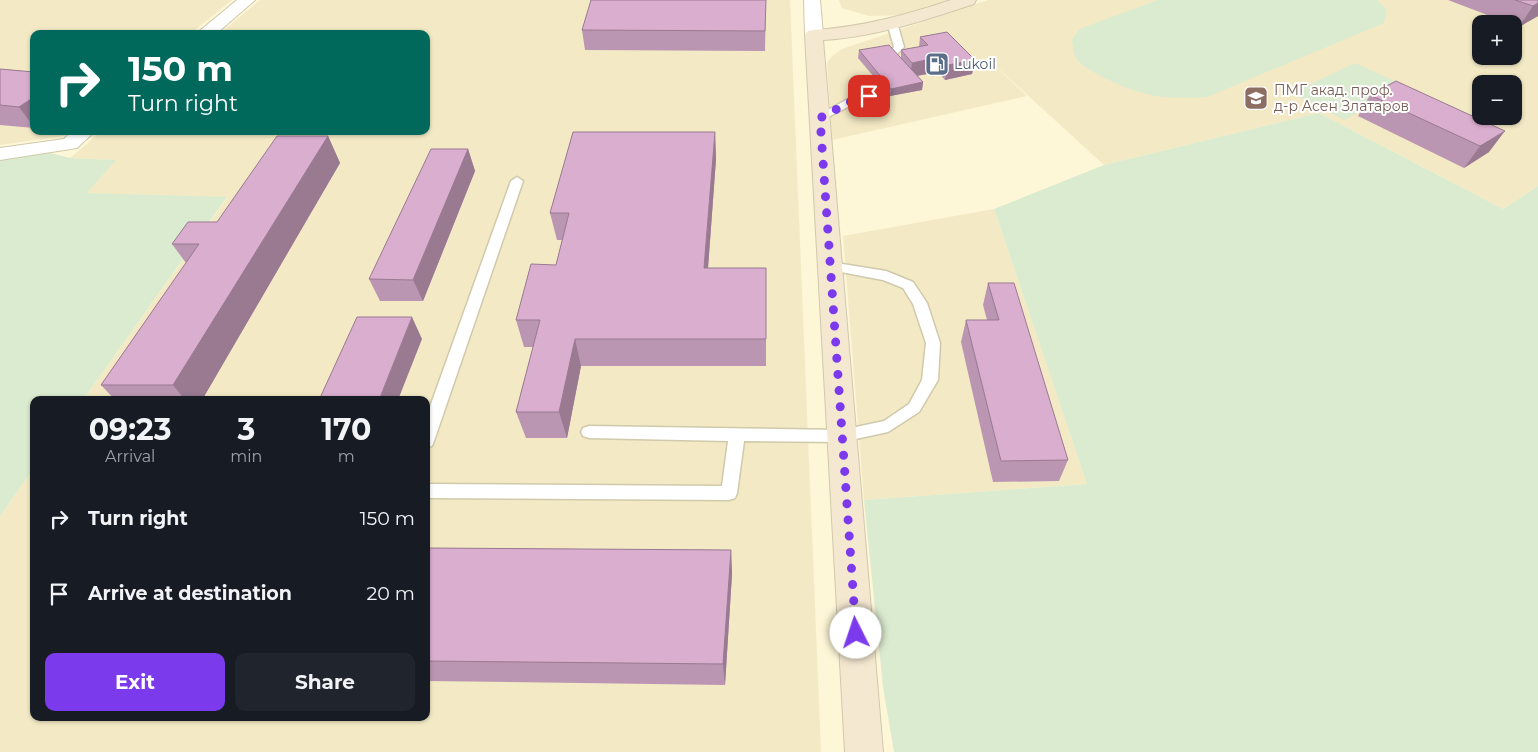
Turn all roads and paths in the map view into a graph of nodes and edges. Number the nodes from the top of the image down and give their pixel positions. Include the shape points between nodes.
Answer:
1 (247, 0) edge
2 (812, 0) edge
3 (968, 0) edge
4 (892, 26) junction
5 (210, 30) edge
6 (814, 35) junction
7 (820, 118) junction
8 (77, 138) edge
9 (0, 154) edge
10 (517, 180) dead end
11 (830, 266) junction
12 (430, 430) edge
13 (589, 432) dead end
14 (737, 436) junction
15 (842, 436) junction
16 (430, 491) edge
17 (864, 752) edge

1 - 5 street
2 - 6 street
3 - 4 street
4 - 6 street via 860,33
4 - 7 lane via 899,47 884,63 902,88 852,101
6 - 7 street
7 - 11 street
8 - 9 street
10 - 12 lane
11 - 15 street
11 - 15 lane via 886,276 908,285 920,303 933,343 930,380 914,408 888,426
13 - 14 lane
14 - 15 lane
14 - 16 lane via 729,493
15 - 17 street

